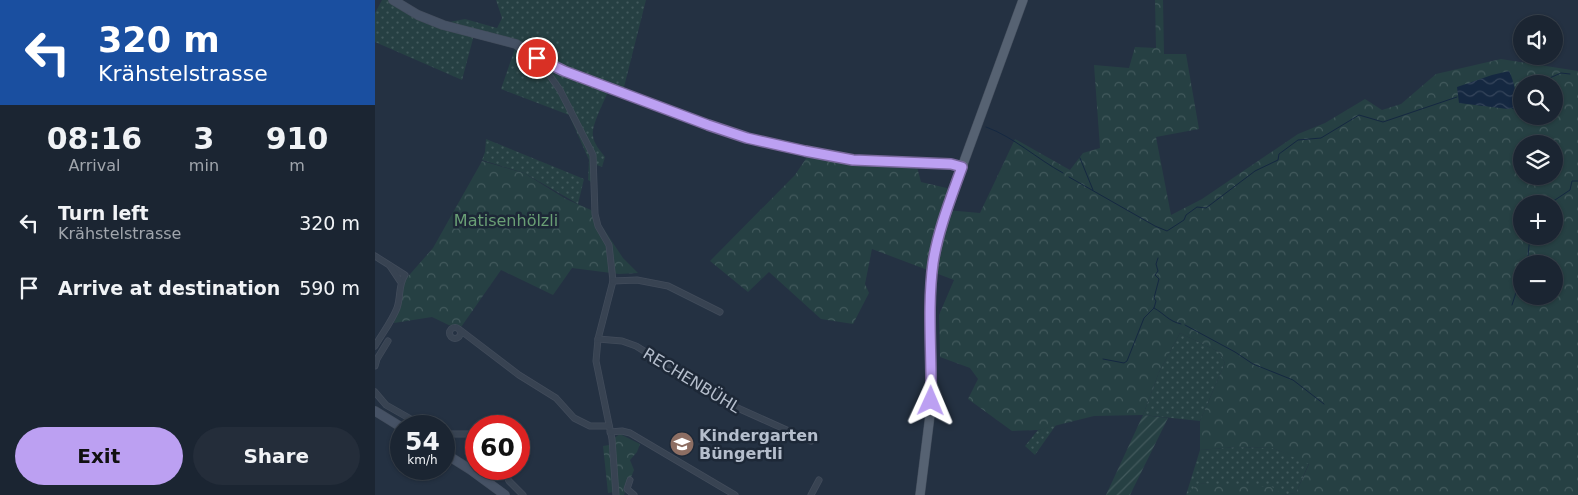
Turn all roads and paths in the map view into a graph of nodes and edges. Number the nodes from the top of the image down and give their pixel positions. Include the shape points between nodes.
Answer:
1 (393, 0) edge
2 (1023, 0) edge
3 (537, 58) junction
4 (962, 167) junction
5 (375, 256) edge
6 (613, 281) junction
7 (720, 312) dead end
8 (460, 330) dead end
9 (598, 339) junction
10 (388, 341) dead end
11 (375, 346) edge
12 (375, 366) edge
13 (375, 392) edge
14 (375, 411) edge
15 (404, 415) edge
16 (390, 420) edge
17 (610, 429) junction
18 (811, 441) dead end
19 (485, 480) edge
20 (508, 480) edge
21 (630, 480) dead end
22 (819, 480) dead end
23 (505, 495) edge
24 (523, 495) edge
25 (617, 495) edge
26 (635, 495) edge
27 (735, 495) edge
28 (811, 495) edge
29 (920, 495) edge

1 - 3 main road via 443,25 516,44
2 - 4 main road
3 - 4 main road via 564,71 747,138 853,160
3 - 6 street via 560,90 593,159 595,214 609,245
4 - 29 main road via 934,261 930,303 930,415
5 - 11 street via 405,275 400,282 397,310
6 - 7 street via 637,280 668,286
6 - 9 street
8 - 17 street via 519,375 556,398 574,418 590,426
9 - 17 street via 596,361
9 - 18 street, RECHENBÜHL via 635,346 731,405
10 - 12 street
13 - 15 street via 386,405
14 - 16 main road
17 - 25 street
17 - 27 street via 630,433
19 - 23 main road
20 - 24 street
21 - 26 street via 627,489
22 - 28 street

